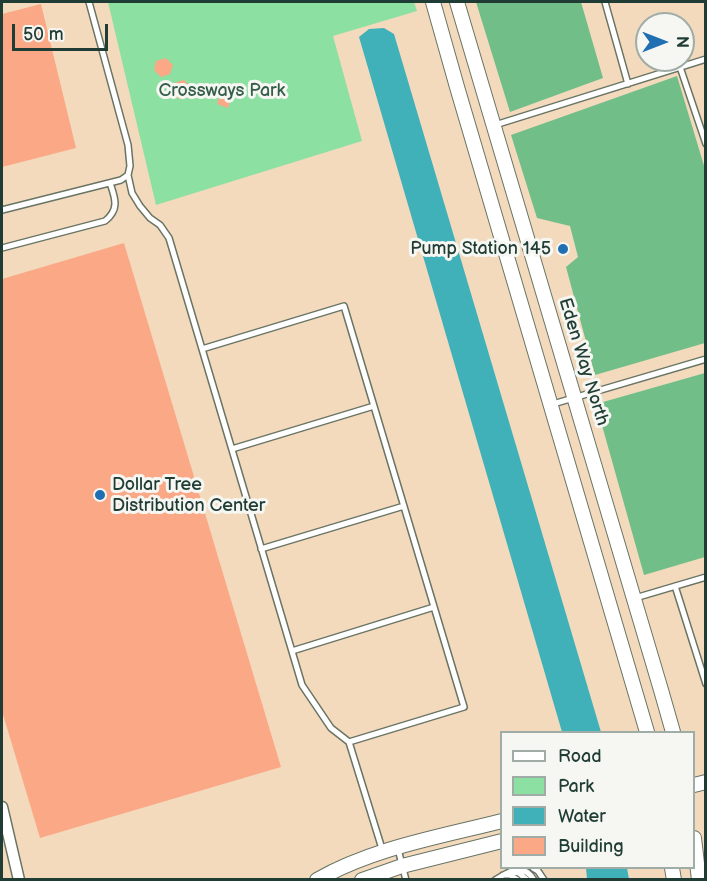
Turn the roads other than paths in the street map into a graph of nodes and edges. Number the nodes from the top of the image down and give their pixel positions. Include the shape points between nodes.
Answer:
1 (89, 2) edge
2 (428, 2) edge
3 (433, 2) edge
4 (458, 2) edge
5 (605, 2) edge
6 (664, 72) edge
7 (682, 72) edge
8 (627, 84) junction
9 (457, 87) junction
10 (494, 125) junction
11 (705, 144) edge
12 (128, 175) junction
13 (110, 183) junction
14 (2, 210) edge
15 (2, 249) edge
16 (202, 349) junction
17 (705, 359) edge
18 (574, 397) junction
19 (551, 405) junction
20 (374, 406) junction
21 (232, 449) junction
22 (404, 506) junction
23 (261, 549) junction
24 (705, 577) edge
25 (675, 586) junction
26 (634, 598) junction
27 (434, 607) junction
28 (292, 651) junction
29 (705, 684) edge
30 (648, 731) edge
31 (673, 731) edge
32 (349, 742) junction
33 (2, 807) edge
34 (500, 821) edge
35 (500, 841) edge
36 (397, 847) junction
37 (695, 852) edge
38 (377, 853) junction
39 (508, 870) edge
40 (404, 873) edge
41 (381, 876) edge
42 (497, 878) edge
43 (19, 879) edge
44 (317, 879) edge
45 (362, 879) edge
46 (509, 879) edge
47 (518, 879) edge
48 (527, 879) edge
49 (534, 879) edge
50 (699, 879) edge

1 - 12 lane via 128,145
2 - 9 street
3 - 9 street
4 - 10 street, Eden Way North
5 - 8 lane
6 - 8 lane
7 - 11 lane
8 - 10 lane
9 - 19 street
10 - 18 street, Eden Way North
12 - 13 lane
12 - 16 lane via 140,206 169,238
13 - 14 lane
13 - 15 lane via 115,208 105,221
16 - 20 lane via 344,306
16 - 21 lane
17 - 18 lane
18 - 19 lane
18 - 26 street, Eden Way North
19 - 30 street
20 - 21 lane
20 - 22 lane
21 - 23 lane
22 - 23 lane
22 - 27 lane
23 - 28 lane
24 - 25 lane
25 - 26 lane
25 - 29 lane
26 - 31 street, Eden Way North
27 - 28 lane
27 - 32 lane via 464,707
28 - 32 lane via 302,685 331,728
32 - 38 lane
33 - 43 street
34 - 36 street
35 - 40 street
36 - 38 street
36 - 40 lane
37 - 50 street
38 - 41 lane
38 - 44 street
39 - 42 lane
39 - 48 lane
39 - 49 lane via 521,869
40 - 41 street
41 - 45 street
42 - 46 lane
42 - 47 lane via 510,875

